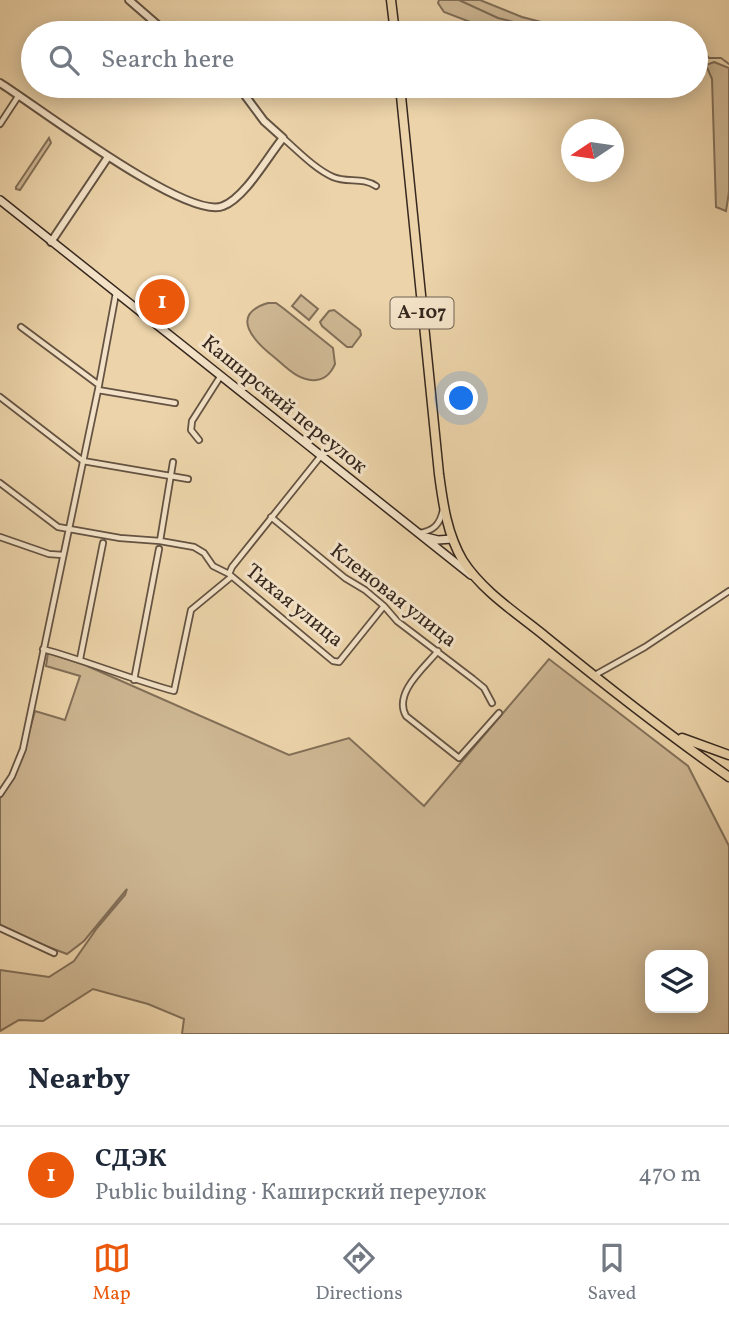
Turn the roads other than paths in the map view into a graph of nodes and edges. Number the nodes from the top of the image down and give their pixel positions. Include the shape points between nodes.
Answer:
1 (128, 0) edge
2 (391, 0) edge
3 (153, 21) edge
4 (394, 21) edge
5 (0, 83) edge
6 (19, 95) joint
7 (23, 98) edge
8 (248, 98) edge
9 (401, 98) edge
10 (0, 124) edge
11 (283, 138) junction
12 (108, 157) junction
13 (376, 186) dead end
14 (0, 200) edge
15 (51, 242) junction
16 (116, 293) junction
17 (21, 327) dead end
18 (220, 377) junction
19 (99, 388) junction
20 (0, 397) edge
21 (175, 403) dead end
22 (199, 440) dead end
23 (320, 457) junction
24 (83, 461) junction
25 (173, 462) dead end
26 (171, 476) junction
27 (188, 479) dead end
28 (0, 483) edge
29 (443, 505) junction
30 (271, 517) junction
31 (69, 529) junction
32 (416, 533) junction
33 (0, 537) edge
34 (452, 539) junction
35 (160, 541) junction
36 (103, 543) dead end
37 (159, 549) dead end
38 (63, 555) junction
39 (230, 575) junction
40 (481, 583) junction
41 (729, 591) edge
42 (384, 606) junction
43 (43, 649) junction
44 (438, 651) junction
45 (80, 659) junction
46 (594, 676) junction
47 (134, 680) junction
48 (492, 703) dead end
49 (499, 713) dead end
50 (650, 717) junction
51 (679, 736) junction
52 (729, 755) edge
53 (729, 770) edge
54 (729, 780) edge
55 (0, 794) edge
56 (0, 928) edge
57 (54, 953) dead end

1 - 3 street
2 - 4 highway
5 - 6 street
6 - 10 street
7 - 12 street
8 - 11 street
9 - 29 highway, А-107
11 - 12 street via 240,193 229,204 215,208 183,198
11 - 13 street via 328,174
12 - 15 street
14 - 15 main road, Каширский переулок
15 - 16 main road, Каширский переулок
16 - 18 main road, Каширский переулок
16 - 19 street
17 - 19 street
18 - 22 street via 192,421 191,430
18 - 23 main road, Каширский переулок
19 - 21 street
19 - 24 street
20 - 24 street
23 - 30 street
23 - 32 main road, Каширский переулок
24 - 26 street
24 - 31 street
25 - 26 street
26 - 27 street
26 - 35 street
28 - 31 street via 52,524
29 - 32 street via 437,526
29 - 34 highway, А-107
30 - 39 street
30 - 42 street, Кленовая улица
31 - 35 street
31 - 38 street
32 - 34 main road
32 - 40 main road, Каширский переулок
33 - 38 street
34 - 40 highway, А-107
35 - 39 street, Тихая улица via 194,547
36 - 45 street
37 - 47 street
38 - 43 street
39 - 42 street, Тихая улица via 334,661 339,662
39 - 47 street via 191,610 174,691
40 - 46 highway, А-107
41 - 46 street
42 - 44 street, Кленовая улица
43 - 45 street
43 - 55 street via 23,749
44 - 48 street, Кленовая улица via 484,688
44 - 49 street via 404,695 401,707 406,716 455,757 464,756
45 - 47 street
46 - 50 highway, А-107
50 - 51 highway, А-107
50 - 54 highway, А-107
51 - 52 highway
51 - 53 highway, А-107
56 - 57 street

